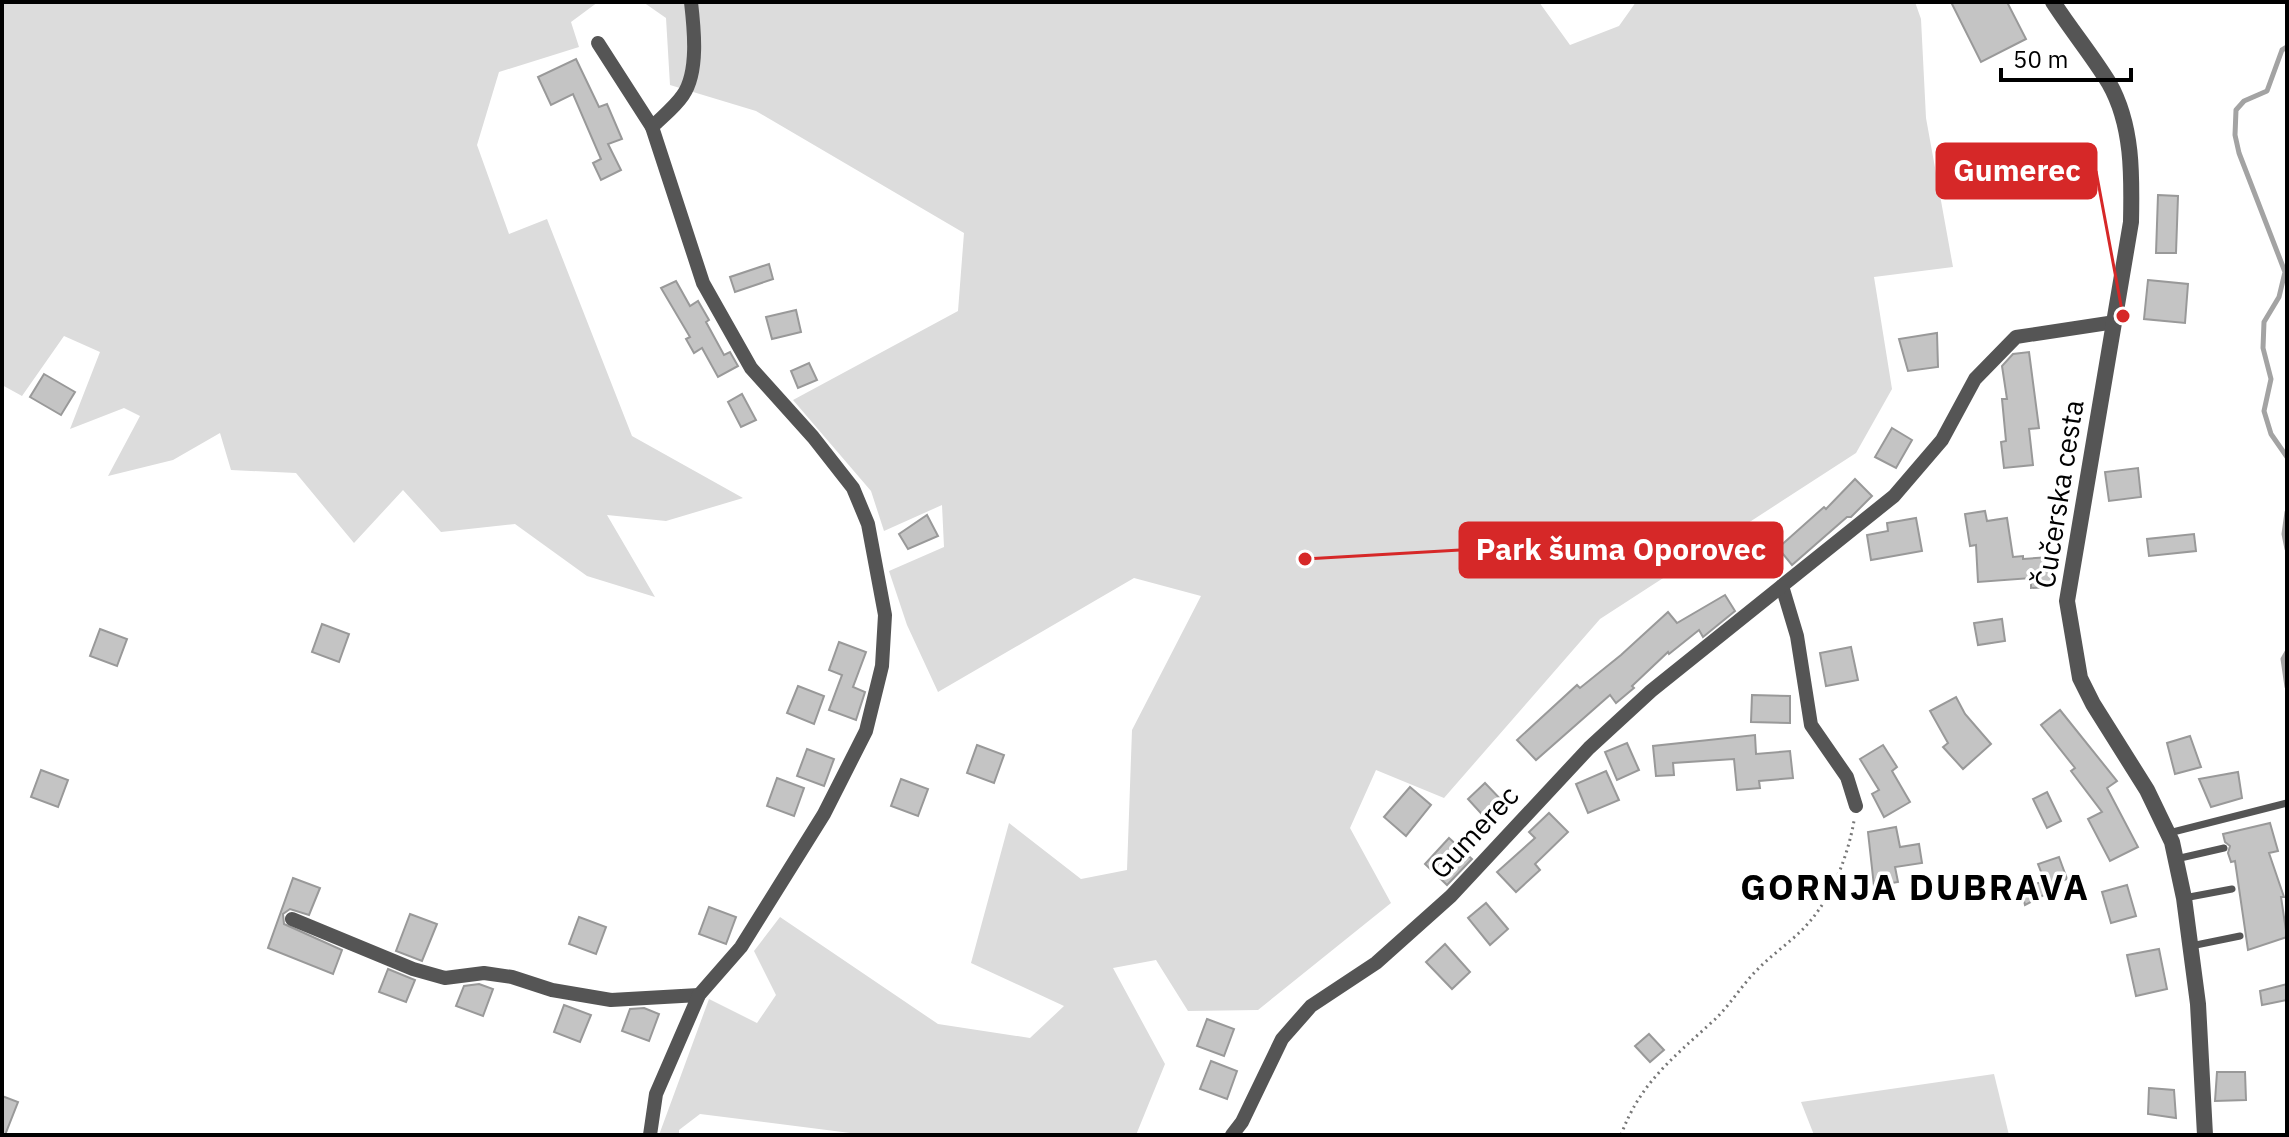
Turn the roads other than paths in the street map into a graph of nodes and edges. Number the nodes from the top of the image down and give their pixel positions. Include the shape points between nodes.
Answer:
1 (691, 2) edge
2 (2053, 2) edge
3 (598, 43) dead end
4 (652, 127) junction
5 (2115, 322) junction
6 (1782, 586) junction
7 (2287, 803) edge
8 (1856, 806) road end
9 (2168, 834) junction
10 (2224, 848) dead end
11 (2176, 859) junction
12 (2232, 889) dead end
13 (2184, 898) junction
14 (292, 919) dead end
15 (2240, 936) dead end
16 (2190, 946) junction
17 (699, 995) junction
18 (650, 1135) edge
19 (1232, 1135) edge
20 (2205, 1135) edge

1 - 4 street via 695,37 684,94
2 - 5 street, Čučerska cesta via 2111,86 2128,134 2131,222
3 - 4 street
4 - 17 street via 703,283 751,368 853,488 868,524 885,615 882,666 866,731 824,814 741,947
5 - 6 street, Gumerec via 2016,337 1975,379 1942,440 1894,496
5 - 9 street, Čučerska cesta via 2067,601 2080,678
6 - 8 street via 1797,636 1811,725 1847,777
6 - 19 street, Gumerec via 1589,748 1451,896 1376,963 1311,1006 1282,1039
7 - 9 lane
9 - 11 street, Čučerska cesta
10 - 11 lane
11 - 13 street, Čučerska cesta
12 - 13 lane
13 - 16 street, Čučerska cesta
14 - 17 street via 445,978 484,973 611,1000
15 - 16 lane
16 - 20 street, Čučerska cesta
17 - 18 street via 656,1094

